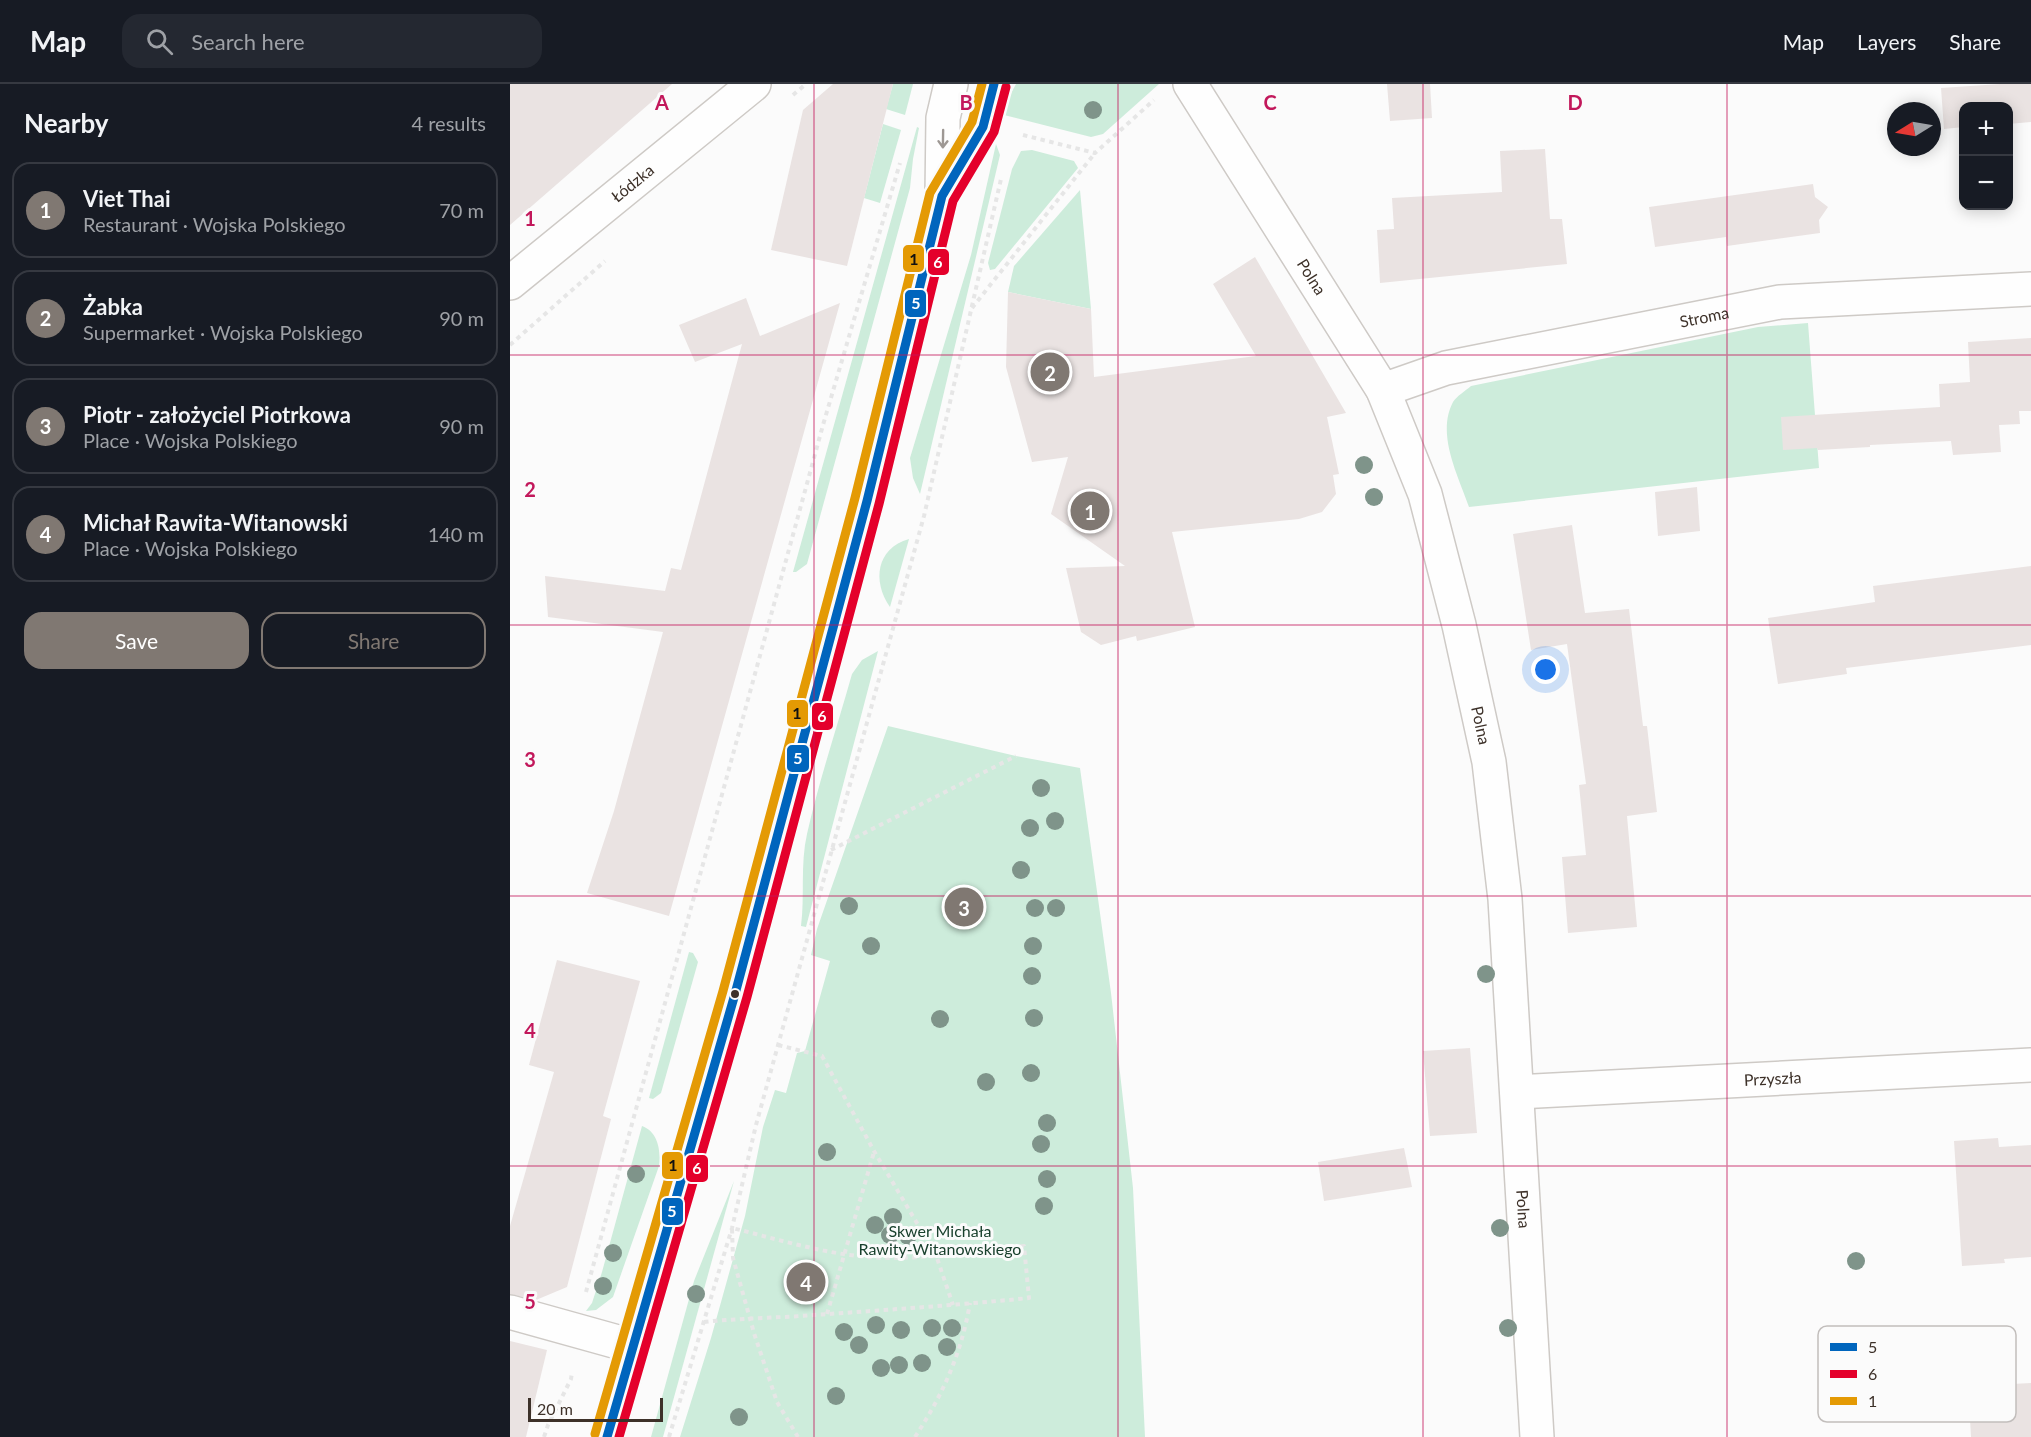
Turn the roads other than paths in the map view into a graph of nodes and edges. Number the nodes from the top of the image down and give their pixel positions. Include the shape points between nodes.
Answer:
1 (754, 84) edge
2 (951, 84) edge
3 (994, 84) edge
4 (1190, 84) edge
5 (942, 196) junction
6 (510, 283) edge
7 (2031, 289) edge
8 (1383, 390) junction
9 (2031, 1065) edge
10 (1516, 1092) junction
11 (510, 1312) edge
12 (632, 1346) junction
13 (607, 1437) edge
14 (1537, 1437) edge

1 - 6 street, Łódzka
2 -> 5 street via 943,118
3 - 5 street via 983,127
4 - 8 street, Polna
5 - 12 street via 867,501 735,994
7 - 8 street, Stroma via 1780,302 1446,368
8 - 10 street, Polna via 1425,494 1489,762 1505,898
9 - 10 street, Przyszła
10 - 14 street, Polna
11 - 12 street
12 - 13 street

